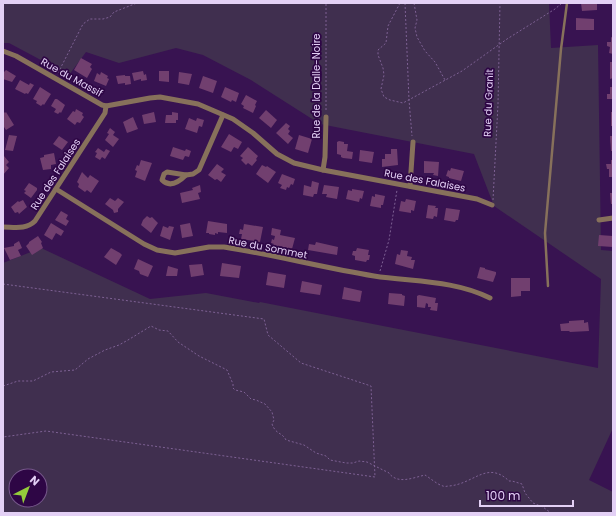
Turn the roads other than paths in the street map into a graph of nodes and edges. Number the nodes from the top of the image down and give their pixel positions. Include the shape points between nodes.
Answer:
1 (567, 3) edge
2 (3, 51) edge
3 (106, 106) junction
4 (223, 115) junction
5 (326, 117) road end
6 (413, 142) road end
7 (323, 170) junction
8 (354, 175) joint
9 (186, 176) dead end
10 (410, 186) junction
11 (56, 189) junction
12 (492, 204) road end
13 (613, 218) edge
14 (599, 220) dead end
15 (3, 227) edge
16 (548, 286) dead end
17 (490, 298) dead end

1 - 16 lane via 545,233
2 - 3 street, Rue du Massif
3 - 4 street, Rue du Massif via 160,98 198,104
3 - 11 street, Rue des Falaises via 105,113
4 - 7 street, Rue du Massif via 244,126 282,158 302,166
4 - 9 street via 198,170
5 - 7 street, Rue de la Dalle-Noire
6 - 10 street
7 - 8 street, Rue du Massif
8 - 10 street, Rue des Falaises
10 - 12 street, Rue des Falaises
11 - 15 street, Rue des Falaises via 31,225
11 - 17 street, Rue du Sommet via 144,244 161,251 175,253 224,247 372,275 458,286
13 - 14 street

